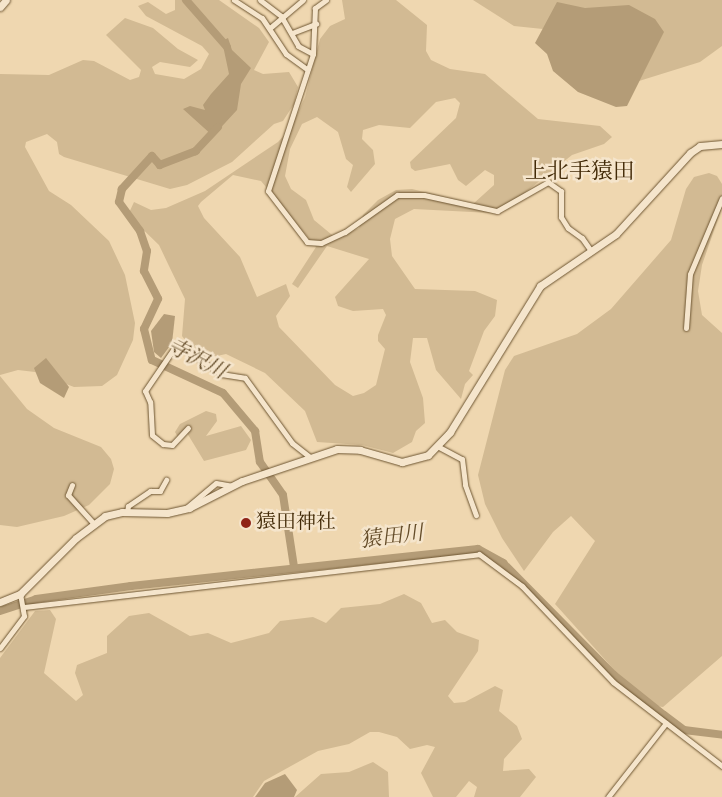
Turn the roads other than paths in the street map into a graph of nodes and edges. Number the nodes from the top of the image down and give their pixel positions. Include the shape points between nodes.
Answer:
1 (6, 0) edge
2 (234, 0) edge
3 (260, 0) edge
4 (275, 0) edge
5 (303, 0) edge
6 (326, 0) edge
7 (271, 6) junction
8 (0, 7) edge
9 (282, 18) junction
10 (316, 24) junction
11 (271, 27) junction
12 (292, 33) junction
13 (313, 54) junction
14 (307, 69) junction
15 (722, 144) edge
16 (722, 198) edge
17 (592, 251) junction
18 (686, 328) dead end
19 (188, 428) dead end
20 (439, 448) junction
21 (310, 456) junction
22 (166, 480) dead end
23 (72, 485) dead end
24 (127, 512) junction
25 (476, 515) dead end
26 (94, 523) junction
27 (0, 602) edge
28 (23, 602) junction
29 (0, 648) edge
30 (666, 723) junction
31 (722, 766) edge
32 (608, 797) edge

1 - 8 street
2 - 11 street
3 - 7 street
4 - 7 street
5 - 9 street
6 - 10 street via 315,8
7 - 9 street
9 - 11 street
9 - 12 street
10 - 12 street
10 - 13 street
11 - 14 street via 286,54
12 - 13 street via 298,46
13 - 14 street
14 - 17 street via 268,191 307,242 321,243 345,232 397,195 424,195 497,212 548,182 561,191 562,217 568,228
15 - 17 street via 700,146 690,154 616,234
16 - 18 street via 690,274
17 - 20 street via 540,286
19 - 21 street via 172,444 163,444 152,436 150,402 145,391 177,344 221,374 245,378 292,443
20 - 21 street via 410,461 346,449
20 - 25 street via 462,459 465,485
21 - 24 street via 185,508 167,513
22 - 24 street via 160,491 150,490 128,506
23 - 26 street via 68,495
24 - 26 street
26 - 28 street
27 - 28 street
28 - 29 street via 23,618
28 - 30 street via 480,554 522,586 613,682
30 - 31 street
30 - 32 street

